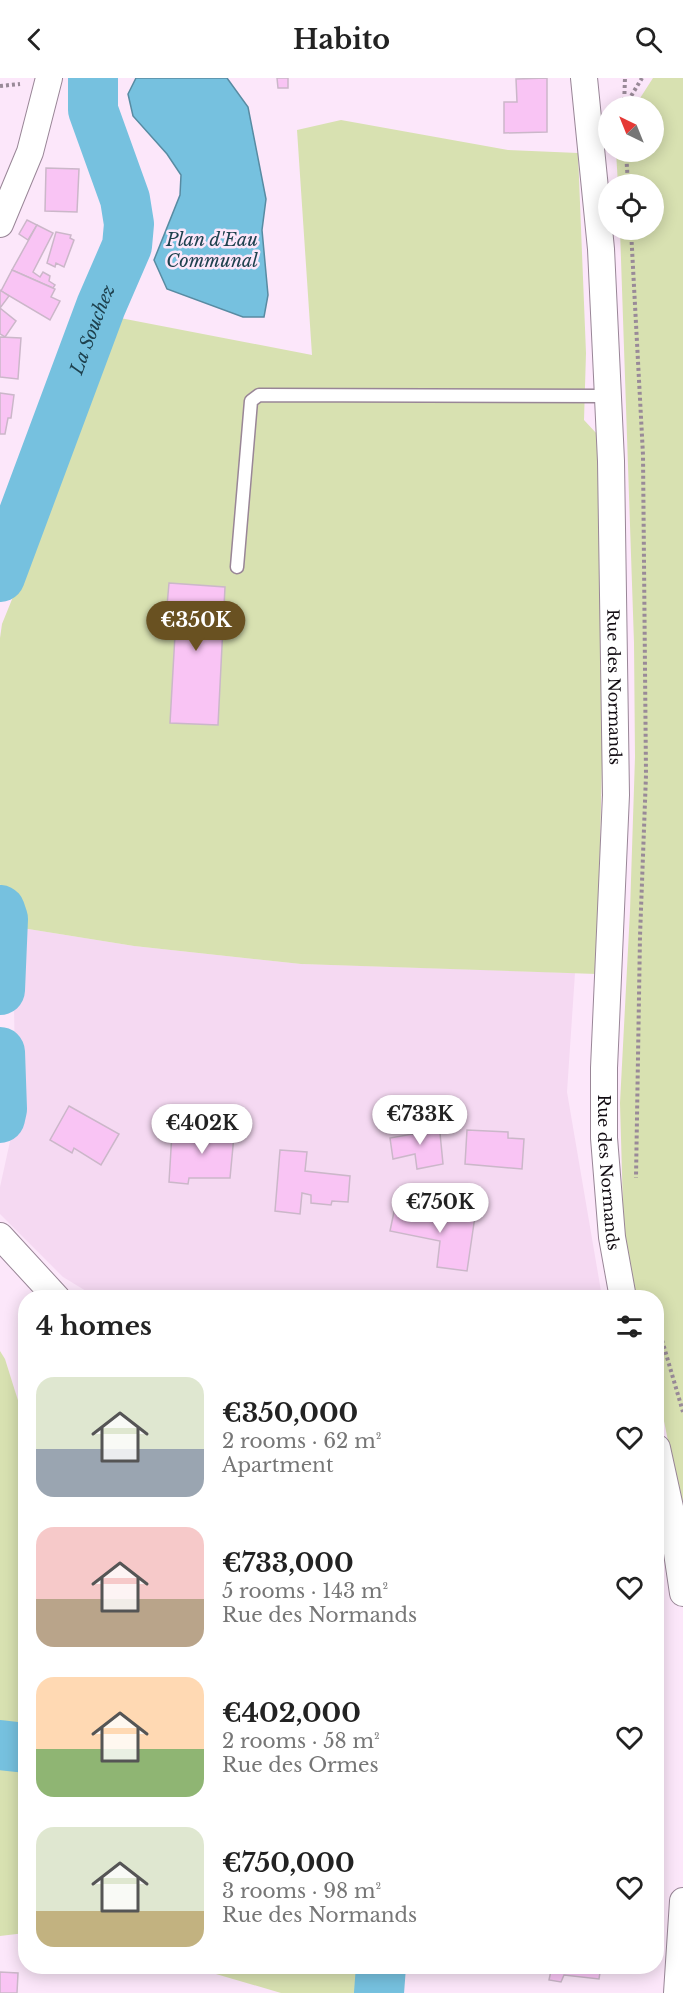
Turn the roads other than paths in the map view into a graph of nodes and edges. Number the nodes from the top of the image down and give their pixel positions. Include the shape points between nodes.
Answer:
1 (49, 78) edge
2 (584, 78) edge
3 (0, 224) edge
4 (608, 396) junction
5 (237, 567) dead end
6 (0, 1236) edge
7 (50, 1290) edge
8 (622, 1290) edge
9 (664, 1480) edge
10 (683, 1593) edge
11 (683, 1901) edge
12 (677, 1993) edge

1 - 3 street via 30,152
2 - 4 street, Rue des Normands via 601,249
4 - 5 lane via 259,395 251,401
4 - 8 street, Rue des Normands via 616,795 604,1138 612,1237
6 - 7 street
9 - 10 street
11 - 12 street

